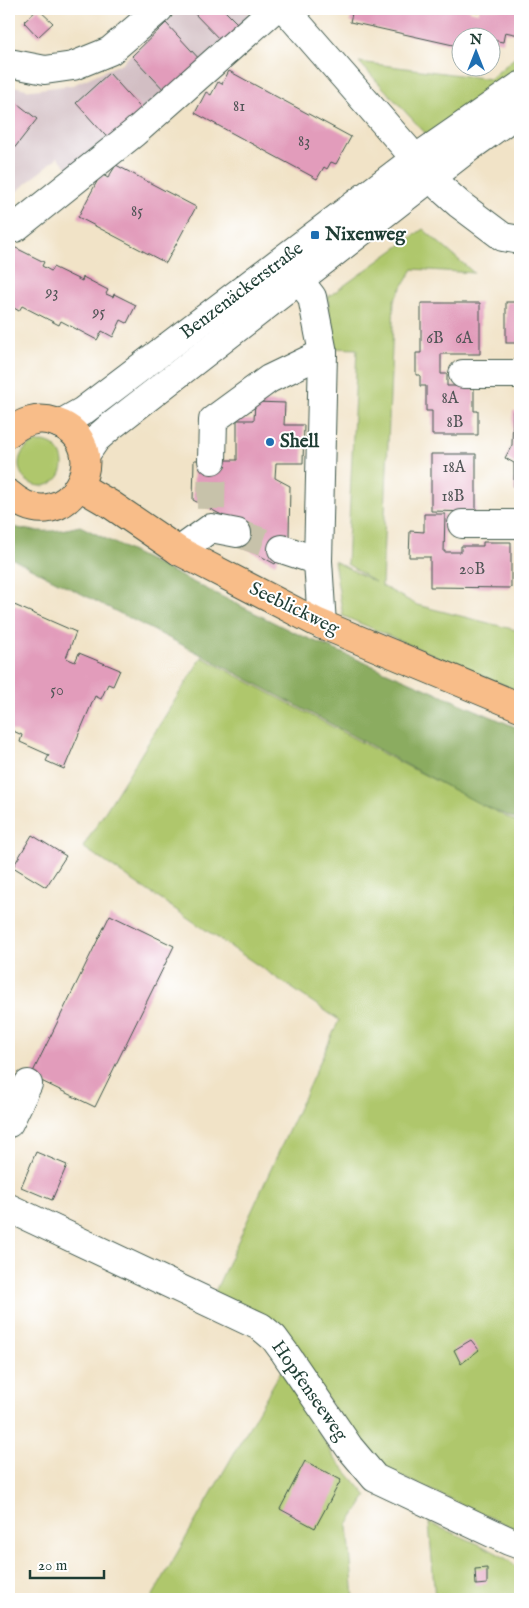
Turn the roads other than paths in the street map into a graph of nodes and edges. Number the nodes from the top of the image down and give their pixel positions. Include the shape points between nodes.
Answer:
1 (159, 9) edge
2 (274, 9) edge
3 (285, 9) edge
4 (9, 63) edge
5 (520, 86) edge
6 (520, 111) edge
7 (423, 168) junction
8 (9, 225) edge
9 (520, 240) edge
10 (299, 280) junction
11 (322, 353) junction
12 (463, 374) dead end
13 (520, 374) edge
14 (60, 424) junction
15 (9, 433) edge
16 (84, 455) junction
17 (212, 460) tunnel mouth
18 (79, 486) junction
19 (9, 494) edge
20 (220, 523) dead end
21 (462, 524) dead end
22 (520, 524) edge
23 (282, 549) tunnel mouth
24 (179, 551) junction
25 (318, 561) junction
26 (322, 625) junction
27 (520, 708) edge
28 (28, 1084) dead end
29 (9, 1123) edge
30 (9, 1208) edge
31 (520, 1544) edge

1 - 4 street via 110,51 74,66 45,70
2 - 8 street via 134,133 15,228
3 - 7 street
5 - 7 street, Benzenäckerstraße
6 - 7 street, Benzenäckerstraße
7 - 9 street via 459,204 503,237
7 - 10 street, Benzenäckerstraße
7 - 14 street, Benzenäckerstraße via 84,411
10 - 11 street via 312,297
10 - 16 street, Benzenäckerstraße via 110,427
11 - 17 street via 269,379 213,420
11 - 25 street
12 - 13 street
14 - 15 main road via 33,420
14 - 16 main road via 78,440
16 - 18 main road via 85,471
18 - 19 main road via 68,499 46,508 21,504
18 - 24 main road, Seeblickweg
20 - 24 street
21 - 22 street
23 - 25 street
24 - 26 main road, Seeblickweg
25 - 26 street
26 - 27 main road, Seeblickweg
28 - 29 street
30 - 31 street, Hopfenseeweg via 261,1327 286,1352 348,1447 375,1478

